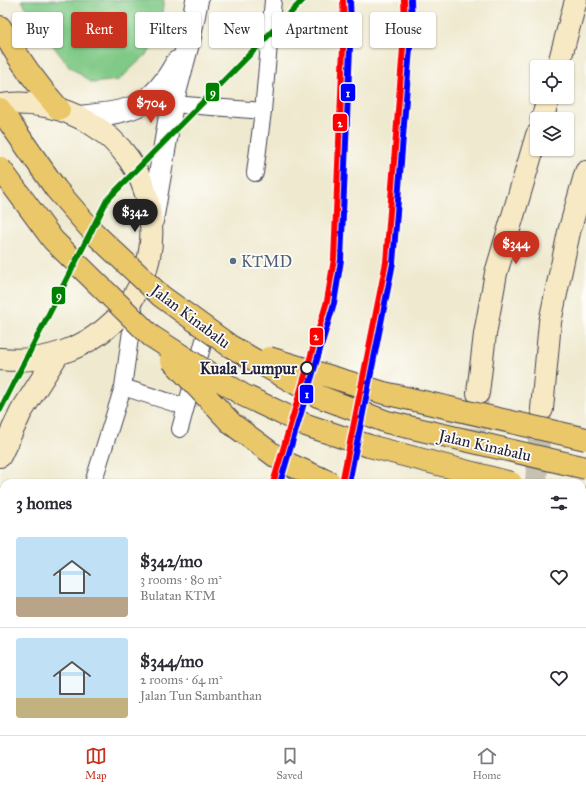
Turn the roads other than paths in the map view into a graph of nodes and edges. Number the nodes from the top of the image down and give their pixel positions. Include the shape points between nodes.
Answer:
1 (197, 0) edge
2 (273, 0) edge
3 (576, 0) edge
4 (195, 12) edge
5 (0, 27) edge
6 (184, 48) edge
7 (187, 48) edge
8 (560, 60) edge
9 (172, 104) junction
10 (0, 105) edge
11 (0, 109) edge
12 (59, 110) junction
13 (263, 111) junction
14 (80, 117) junction
15 (531, 156) edge
16 (0, 168) edge
17 (586, 172) edge
18 (255, 173) dead end
19 (152, 221) junction
20 (137, 293) junction
21 (150, 336) junction
22 (204, 340) dead end
23 (230, 346) junction
24 (58, 354) junction
25 (0, 359) edge
26 (123, 387) junction
27 (478, 393) tunnel mouth
28 (186, 407) junction
29 (542, 409) tunnel mouth
30 (180, 429) dead end
31 (586, 439) edge
32 (0, 456) edge
33 (586, 468) edge
34 (94, 479) edge
35 (322, 479) edge
36 (496, 479) edge

1 - 4 street
2 - 13 lane
3 - 8 main road
5 - 12 highway via 17,57
6 - 14 street via 168,78 152,97 142,104 115,113
7 - 9 street
9 - 13 lane
9 - 19 street
10 - 12 main road via 36,104
11 - 23 highway, Jalan Kinabalu, bridge via 56,189 95,234 161,296
12 - 14 main road
13 - 18 lane
14 - 19 main road via 103,131 122,149 137,171 145,189
15 - 27 main road via 496,274
16 - 21 highway, Jalan Kinabalu, bridge via 52,240
17 - 29 main road via 569,232 550,322
19 - 20 main road via 150,252
20 - 24 main road via 122,314 104,331 82,345
20 - 26 lane
21 - 35 highway, bridge via 232,424 282,461
21 - 36 highway, Jalan Kinabalu, bridge via 243,395 306,425 369,446
22 - 28 lane
23 - 31 highway, bridge via 384,393
23 - 33 highway, Jalan Kinabalu, bridge via 318,396 387,422
24 - 25 main road via 20,361
24 - 32 main road via 21,412
26 - 28 lane
26 - 34 lane
28 - 30 lane

